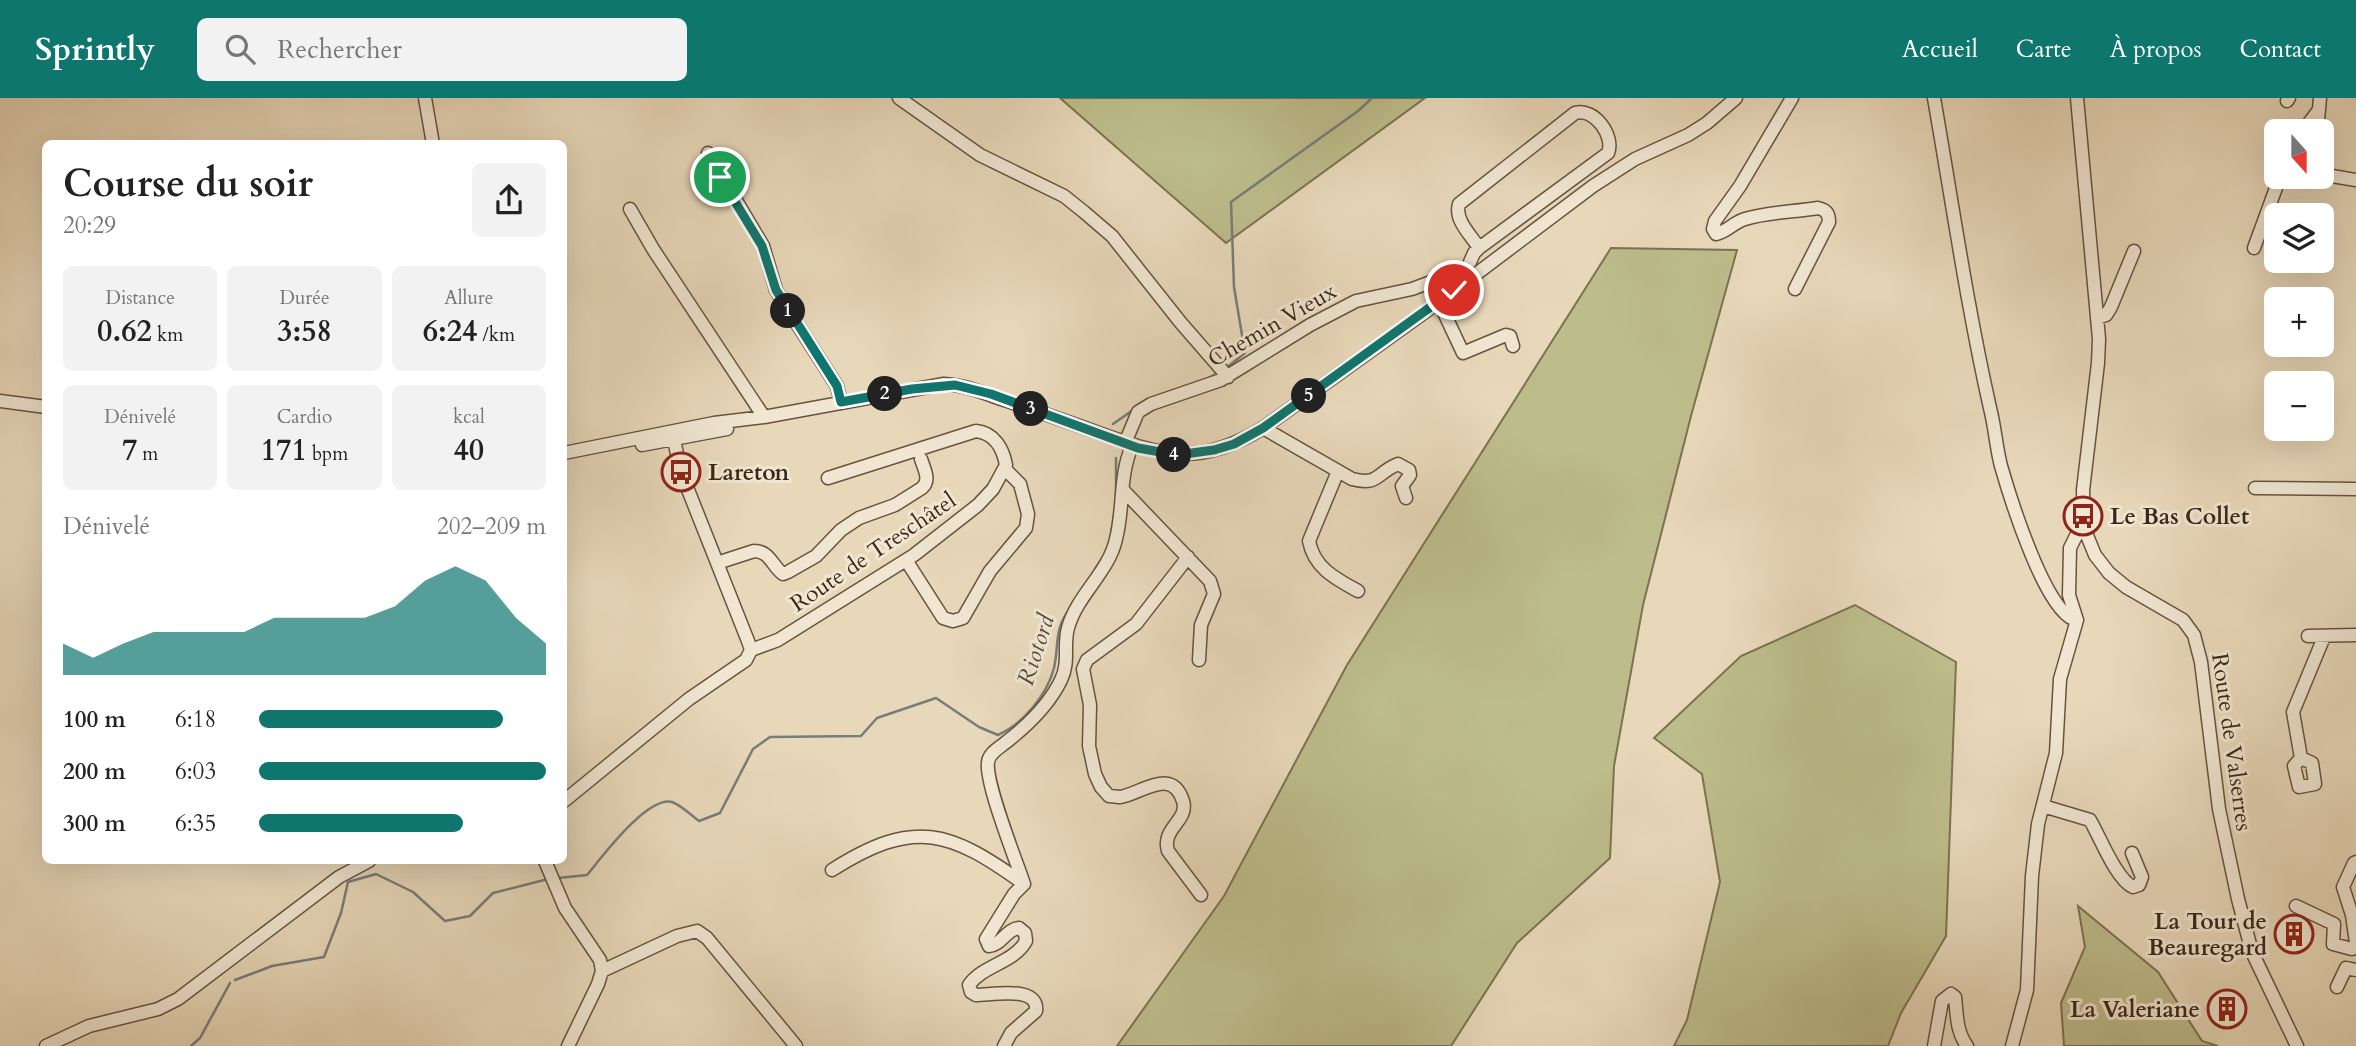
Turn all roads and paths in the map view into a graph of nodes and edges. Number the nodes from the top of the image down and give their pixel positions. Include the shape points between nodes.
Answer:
1 (425, 98) edge
2 (899, 98) edge
3 (1736, 98) edge
4 (1792, 98) edge
5 (1934, 98) edge
6 (2077, 98) edge
7 (432, 140) edge
8 (708, 153) dead end
9 (2334, 176) edge
10 (2356, 180) edge
11 (2276, 189) edge
12 (629, 209) dead end
13 (1479, 248) junction
14 (2254, 248) dead end
15 (2134, 251) dead end
16 (1482, 270) junction
17 (1465, 272) junction
18 (1795, 289) dead end
19 (1438, 302) junction
20 (2097, 318) junction
21 (1513, 346) dead end
22 (1225, 373) junction
23 (0, 401) edge
24 (841, 402) junction
25 (42, 406) edge
26 (764, 417) junction
27 (1263, 428) junction
28 (670, 436) junction
29 (1128, 444) junction
30 (567, 453) edge
31 (921, 459) dead end
32 (1005, 469) junction
33 (1338, 471) junction
34 (828, 478) dead end
35 (2255, 488) dead end
36 (1123, 489) junction
37 (2356, 489) edge
38 (1406, 498) dead end
39 (2084, 527) junction
40 (1188, 557) junction
41 (906, 560) junction
42 (717, 563) junction
43 (1358, 591) dead end
44 (2077, 620) junction
45 (2356, 635) edge
46 (2308, 636) dead end
47 (2324, 637) junction
48 (751, 650) junction
49 (1199, 660) dead end
50 (2301, 758) dead end
51 (567, 799) edge
52 (2043, 806) junction
53 (2132, 853) dead end
54 (2356, 862) edge
55 (363, 864) edge
56 (546, 864) edge
57 (832, 870) dead end
58 (1024, 884) junction
59 (1201, 895) dead end
60 (2295, 906) dead end
61 (2354, 910) edge
62 (2356, 945) edge
63 (2356, 970) edge
64 (602, 971) junction
65 (2337, 987) dead end
66 (46, 1046) edge
67 (568, 1046) edge
68 (796, 1046) edge
69 (1004, 1046) edge
70 (1934, 1046) edge
71 (1967, 1046) edge
72 (2012, 1046) edge
73 (2297, 1046) edge

1 - 7 street
2 - 22 street via 980,155 1064,196 1084,212 1112,236
3 - 16 street via 1688,135 1607,176
4 - 18 street via 1713,229 1718,234 1751,217 1824,210 1829,222
5 - 44 street via 2001,465 2046,587 2065,616
6 - 20 street, Route de Valserres
8 - 24 street via 762,246 776,290 837,386
9 - 10 street
11 - 14 street
12 - 26 street
13 - 13 street via 1608,153 1611,143 1607,134 1590,114 1576,113 1459,204 1459,218
13 - 17 street
15 - 20 street via 2111,307
16 - 17 street
16 - 17 street via 1477,264
17 - 19 street
17 - 22 street, Chemin Vieux via 1356,301
19 - 21 street via 1463,352 1506,335
19 - 27 street
20 - 39 street, Route de Valserres via 2098,363 2083,490
22 - 29 street, Chemin Vieux via 1138,412
23 - 25 street
24 - 26 street
24 - 29 street via 955,385
26 - 28 street via 724,429
26 - 28 street via 714,423
27 - 29 street via 1234,444 1197,453 1177,455
27 - 33 street
28 - 30 street
28 - 42 street
29 - 36 street, Chemin Vieux
31 - 42 street via 927,476 922,488 895,505 859,518 816,556 788,572 779,572 761,551
32 - 34 street via 998,443 976,431
32 - 41 street, Route de Treschâtel via 978,505
32 - 41 street via 1020,484 1028,514 1026,528 989,571 963,618 943,618
33 - 38 street via 1367,483 1398,464 1409,470 1402,486
33 - 43 street via 1309,541 1316,561
35 - 37 street
36 - 40 street
36 - 58 street, Chemin Vieux via 1116,541 1067,630 1067,667 1060,682 1041,709 994,751 988,762 989,780
39 - 44 street via 2070,548 2069,595
39 - 73 street, Route de Valserres via 2095,555 2109,573 2183,620 2194,635 2223,829 2248,940
40 - 49 street via 1210,582 1214,594 1200,625
40 - 59 street via 1136,624 1087,660 1083,669 1090,705 1089,746 1101,787 1109,796 1120,797 1159,783 1178,792 1184,810 1166,843
41 - 48 street, Route de Treschâtel via 778,640
42 - 48 street
44 - 52 street via 2060,679 2056,753
45 - 47 street
46 - 47 street
47 - 50 street via 2293,712
48 - 51 street, Route de Treschâtel via 746,660 689,699
52 - 53 street via 2090,820 2120,875 2133,887 2143,877
52 - 72 street via 2031,901 2027,990
54 - 61 street via 2343,887
55 - 66 street via 339,877 178,999 158,1009 89,1026
56 - 64 street via 565,908 600,960
57 - 58 street via 882,842 934,837 975,850
58 - 69 street via 986,939 989,946 996,946 1019,928 1027,941 1017,953 969,985 976,995 1027,994 1037,1003 1036,1011 1011,1033
60 - 62 street via 2334,924 2333,944 2352,949
61 - 62 street
63 - 65 street via 2346,968
64 - 67 street
64 - 68 street via 697,931
70 - 71 street via 1942,1002 1951,994

